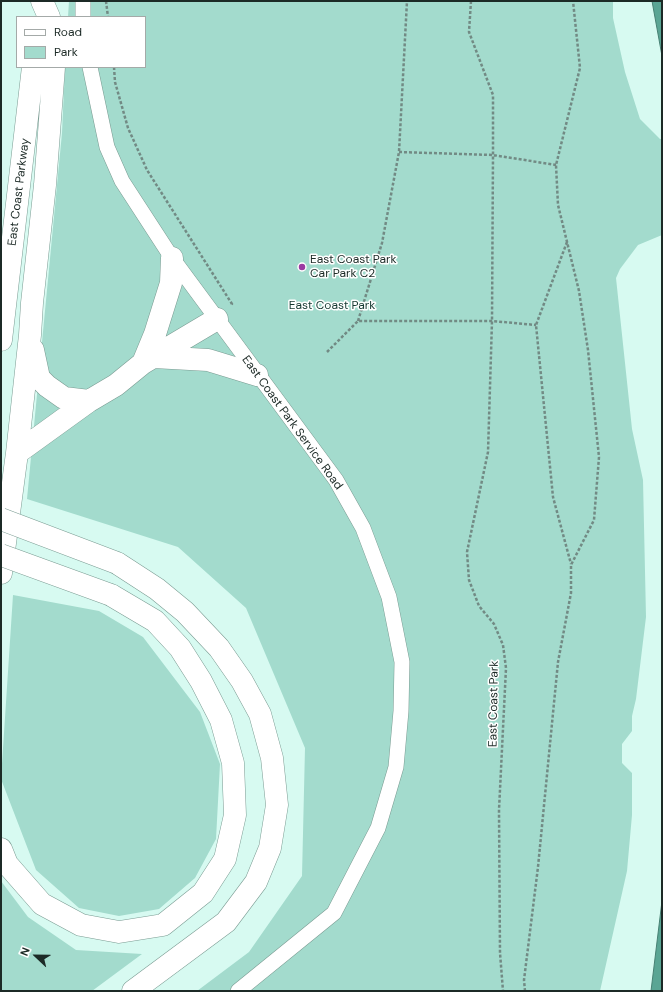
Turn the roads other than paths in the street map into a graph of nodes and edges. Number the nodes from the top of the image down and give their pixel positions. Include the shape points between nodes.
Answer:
1 (42, 1) edge
2 (83, 1) edge
3 (39, 16) edge
4 (49, 16) edge
5 (83, 16) edge
6 (33, 68) edge
7 (54, 68) edge
8 (90, 68) edge
9 (172, 258) junction
10 (217, 319) junction
11 (30, 335) junction
12 (1, 340) edge
13 (148, 360) junction
14 (257, 375) junction
15 (89, 401) junction
16 (17, 453) junction
17 (1, 519) edge
18 (1, 555) edge
19 (1, 573) edge
20 (1, 848) edge
21 (134, 991) edge
22 (238, 991) edge

1 - 3 highway
1 - 4 highway
2 - 5 street
6 - 12 highway, East Coast Parkway
7 - 11 highway via 46,185
8 - 9 street, East Coast Park Service Road via 107,148 122,181
9 - 10 street, East Coast Park Service Road
9 - 13 highway via 171,283
10 - 13 highway
10 - 14 street, East Coast Park Service Road
11 - 15 highway via 39,378 64,398
11 - 16 highway
13 - 14 highway via 208,360
13 - 15 highway via 116,385
14 - 22 street, East Coast Park Service Road via 336,480 363,528 389,596 402,662 401,711 396,767 378,828 334,913
15 - 16 highway
16 - 19 highway
17 - 21 highway, bridge via 117,562 158,589 185,612 219,648 242,681 260,714 272,758 277,805 270,848 256,882 226,922
18 - 20 highway, bridge via 111,595 155,622 180,648 221,720 233,763 235,815 225,858 203,893 163,925 119,932 81,925 42,904 7,864

